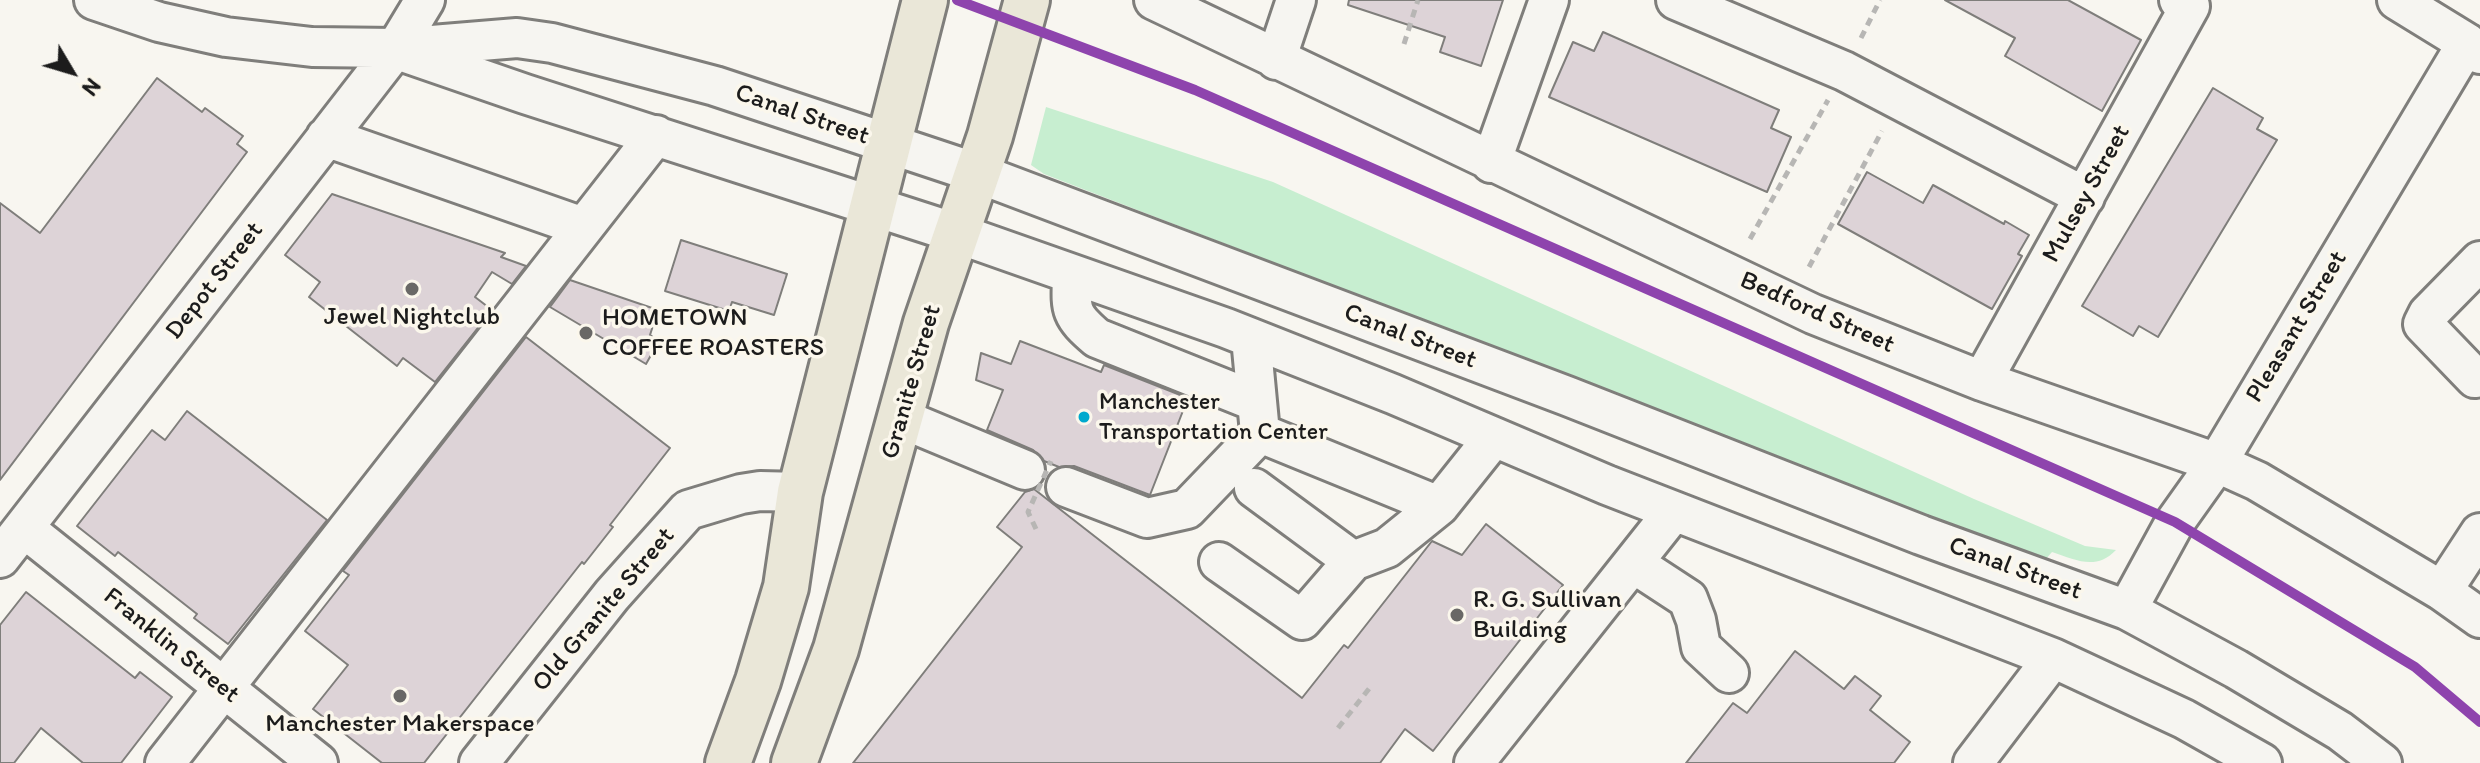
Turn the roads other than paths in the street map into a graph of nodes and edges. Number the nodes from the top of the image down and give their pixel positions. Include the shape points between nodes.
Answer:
1 (94, 0) edge
2 (425, 0) edge
3 (925, 0) edge
4 (1027, 0) edge
5 (1154, 0) edge
6 (1296, 0) edge
7 (1549, 0) edge
8 (1676, 0) edge
9 (2397, 0) edge
10 (2185, 3) edge
11 (396, 48) junction
12 (2474, 48) edge
13 (1276, 60) junction
14 (656, 135) junction
15 (326, 137) junction
16 (889, 144) junction
17 (1491, 163) junction
18 (977, 173) junction
19 (2085, 197) junction
20 (873, 206) junction
21 (583, 227) junction
22 (956, 233) junction
23 (2480, 261) edge
24 (1072, 274) junction
25 (1251, 338) junction
26 (2480, 377) edge
27 (1982, 381) junction
28 (900, 418) junction
29 (1259, 418) junction
30 (1494, 437) junction
31 (2217, 463) junction
32 (1254, 488) dead end
33 (800, 492) junction
34 (1439, 506) junction
35 (1674, 511) junction
36 (24, 528) junction
37 (2480, 533) edge
38 (0, 558) edge
39 (1353, 561) junction
40 (1219, 562) dead end
41 (1633, 563) junction
42 (2442, 591) junction
43 (2127, 610) junction
44 (2480, 618) edge
45 (2053, 658) junction
46 (1729, 673) dead end
47 (224, 688) junction
48 (2240, 757) edge
49 (165, 763) edge
50 (318, 763) edge
51 (479, 763) edge
52 (728, 763) edge
53 (794, 763) edge
54 (1474, 763) edge
55 (1973, 763) edge
56 (2382, 763) edge

1 - 11 street, Canal Street via 226,37 312,47
2 - 11 street, Depot Street
3 - 16 main road
4 - 18 main road, Granite Street
5 - 13 street, Bedford Street
6 - 13 street
7 - 17 street
8 - 19 street via 1844,71
9 - 12 street
10 - 19 street, Mulsey Street
11 - 14 street, Canal Street
11 - 15 street, Depot Street
11 - 16 street, Canal Street via 517,38 552,43 715,86
12 - 31 street, Pleasant Street
13 - 17 street, Bedford Street
14 - 20 street, Canal Street
14 - 21 street
15 - 21 street
15 - 36 street, Depot Street
16 - 18 street, Canal Street
16 - 20 main road
17 - 27 street, Bedford Street via 1813,314
18 - 22 main road, Granite Street
18 - 43 street, Canal Street
19 - 27 street, Mulsey Street
20 - 22 street, Canal Street
20 - 33 main road
21 - 47 street
22 - 24 street, Canal Street
22 - 28 main road, Granite Street
23 - 26 street via 2423,324 2475,378
24 - 25 street, Canal Street
24 - 29 street via 1071,308 1097,338
25 - 29 street
25 - 30 street, Canal Street
27 - 31 street, Bedford Street
28 - 29 street via 1047,473 1147,518 1187,509
28 - 53 main road, Granite Street via 836,649
29 - 34 street
30 - 34 street
30 - 35 street, Canal Street
31 - 42 street, Bedford Street via 2257,481
31 - 43 street, Pleasant Street via 2175,522
32 - 39 street
33 - 51 street, Old Granite Street via 741,494 688,510 612,595
33 - 52 main road via 786,587
34 - 39 street via 1387,548
35 - 41 street
35 - 45 street, Canal Street
36 - 38 street, Depot Street
36 - 47 street, Franklin Street
37 - 42 street
39 - 40 street via 1302,620
41 - 46 street via 1688,599 1701,647
41 - 54 street
42 - 44 street, Bedford Street
43 - 56 street, Canal Street via 2340,731
45 - 48 street, Canal Street
45 - 55 street
47 - 49 street
47 - 50 street, Franklin Street

